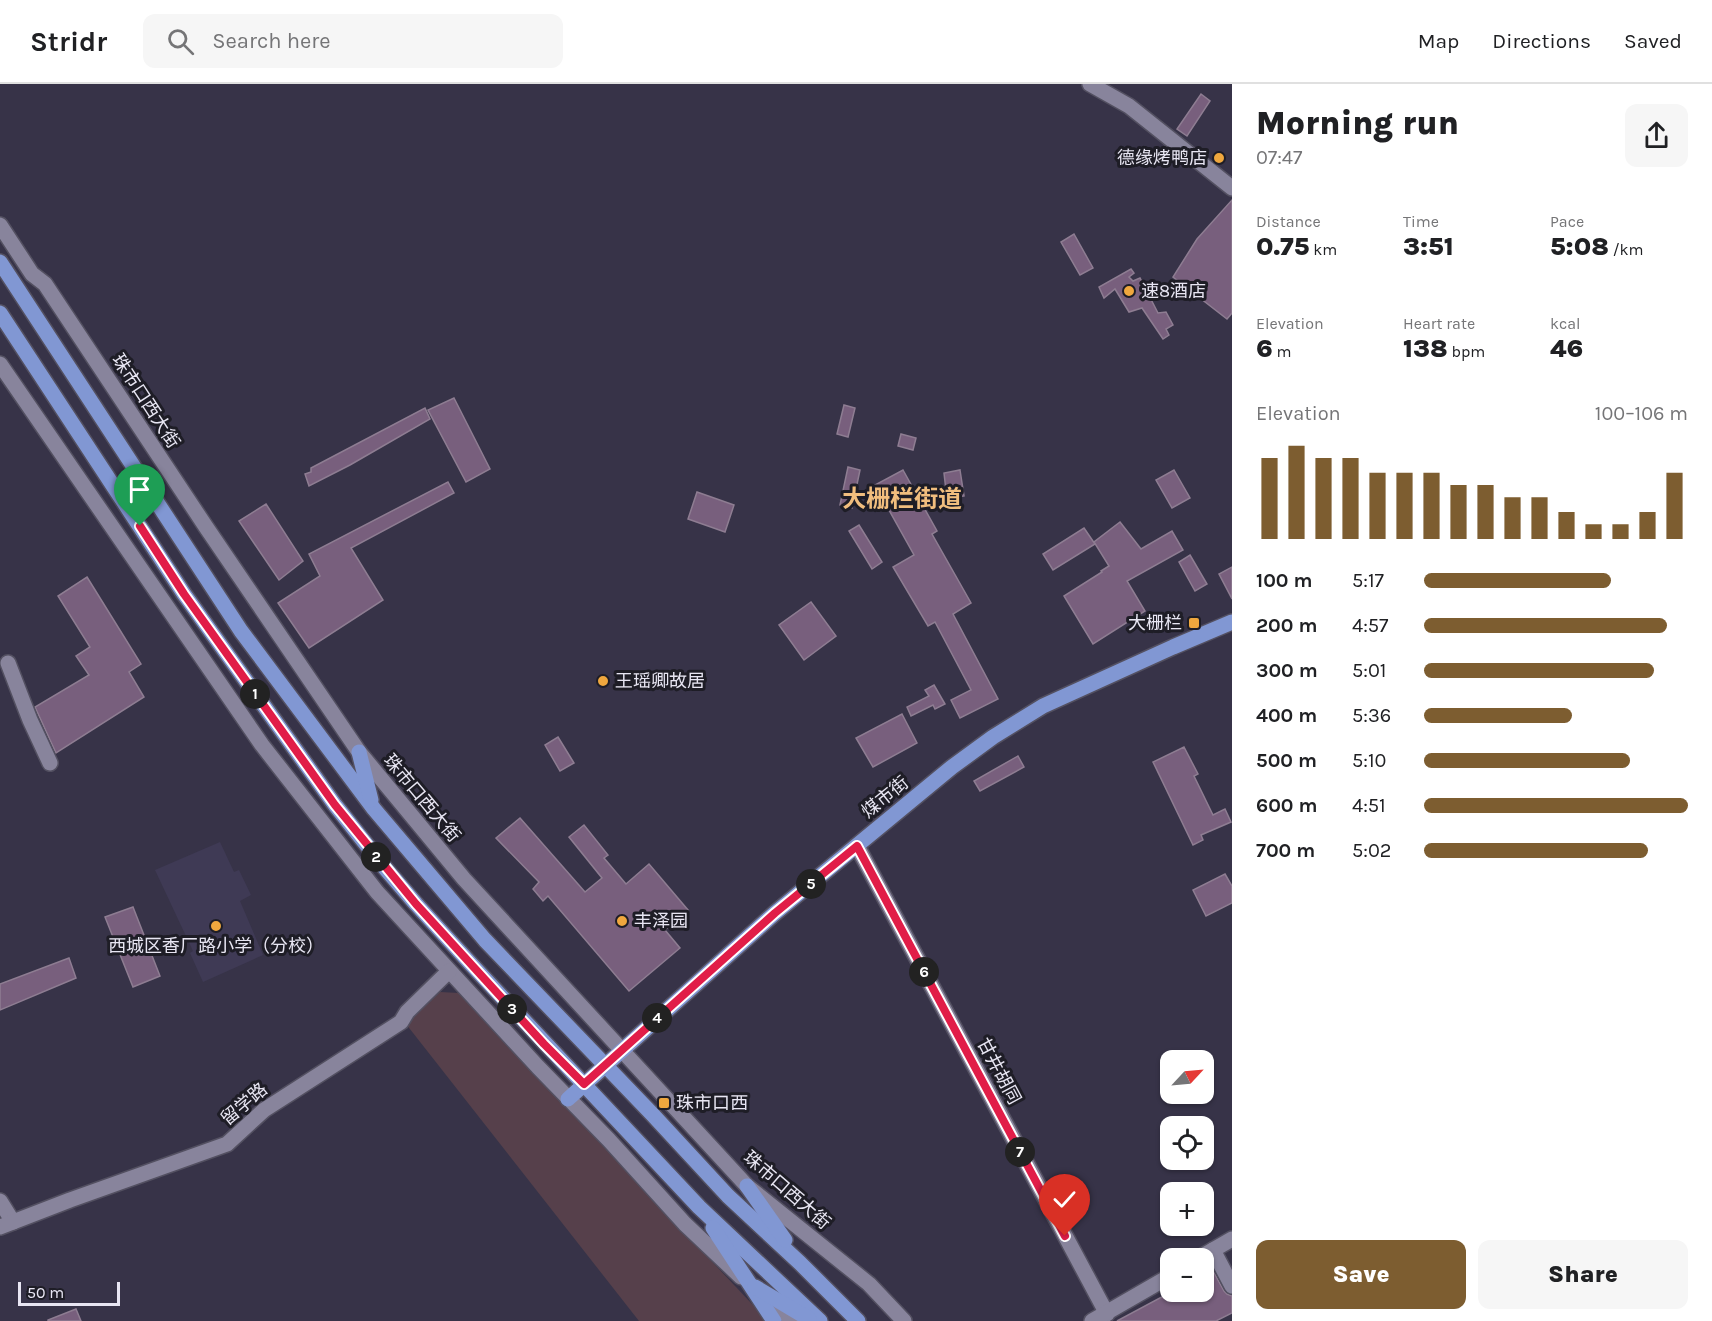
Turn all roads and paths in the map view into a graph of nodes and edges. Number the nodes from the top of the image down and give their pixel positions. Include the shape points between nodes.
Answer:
1 (1090, 84) edge
2 (1232, 188) edge
3 (0, 225) edge
4 (0, 262) edge
5 (2, 320) edge
6 (0, 364) edge
7 (1232, 622) edge
8 (8, 663) dead end
9 (358, 752) junction
10 (50, 763) dead end
11 (374, 809) junction
12 (857, 846) junction
13 (449, 972) junction
14 (622, 1050) junction
15 (605, 1065) junction
16 (584, 1084) junction
17 (568, 1099) junction
18 (747, 1186) junction
19 (0, 1201) edge
20 (699, 1207) junction
21 (6, 1225) edge
22 (1232, 1239) edge
23 (1214, 1249) edge
24 (1214, 1252) edge
25 (800, 1263) junction
26 (1160, 1282) edge
27 (749, 1284) junction
28 (1232, 1286) edge
29 (1107, 1314) junction
30 (774, 1321) edge
31 (793, 1321) edge
32 (811, 1321) edge
33 (820, 1321) edge
34 (858, 1321) edge
35 (904, 1321) edge
36 (1092, 1321) edge

1 - 2 street via 1128,106
3 - 9 street, 珠市口西大街 via 32,274 45,284
4 - 11 main road via 241,631
5 - 16 main road via 184,594 335,805 416,904
6 - 13 street via 262,745 376,892
7 - 12 main road, 煤市街 via 1043,706 952,767
8 - 10 street
9 - 11 main road
9 - 14 street, 珠市口西大街 via 464,879
11 - 15 main road via 485,940
12 - 14 main road, 煤市街 via 775,913
12 - 29 street, 甘井胡同
13 - 17 street
13 - 21 street, 留学路 via 407,1012 402,1022 264,1110 227,1144
14 - 15 main road, 煤市街
14 - 18 street, 珠市口西大街
15 - 16 main road, 煤市街
15 - 25 main road via 728,1196
16 - 17 main road, 煤市街
16 - 20 main road
17 - 27 street via 685,1224
18 - 25 main road
18 - 35 street, 珠市口西大街 via 868,1284
19 - 21 street
20 - 27 main road
20 - 33 main road
22 - 23 street
24 - 28 street
25 - 34 main road
26 - 29 street
27 - 30 main road
27 - 31 street
27 - 32 main road
29 - 36 street

